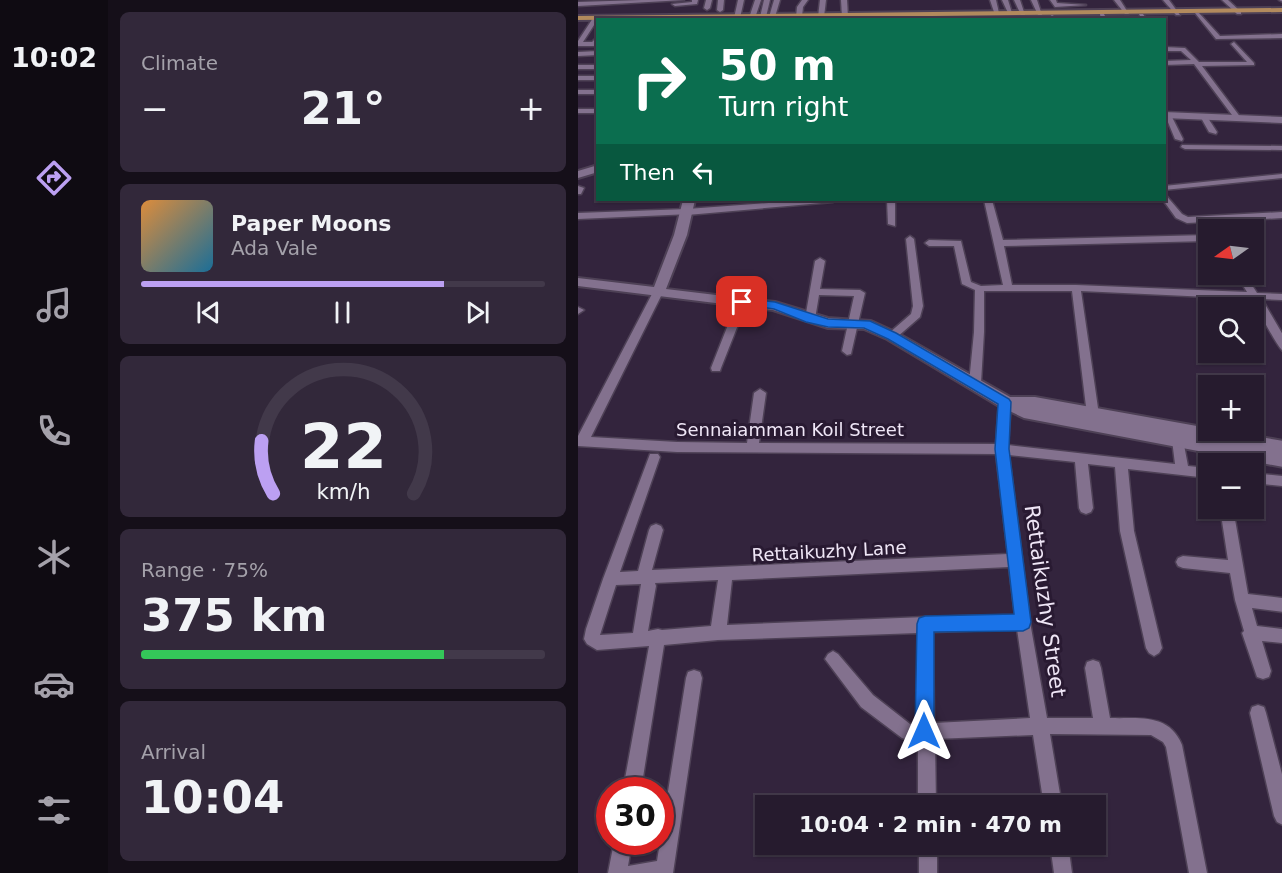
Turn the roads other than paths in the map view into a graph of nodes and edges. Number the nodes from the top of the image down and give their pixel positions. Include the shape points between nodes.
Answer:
1 (681, 0) edge
2 (695, 0) edge
3 (709, 0) edge
4 (721, 0) edge
5 (742, 0) edge
6 (758, 0) edge
7 (767, 0) edge
8 (777, 0) edge
9 (805, 0) edge
10 (823, 0) edge
11 (844, 0) edge
12 (993, 0) edge
13 (1005, 0) edge
14 (1017, 0) edge
15 (1034, 0) edge
16 (1053, 0) edge
17 (1077, 0) edge
18 (1117, 0) edge
19 (1166, 0) edge
20 (1225, 0) edge
21 (664, 1) edge
22 (641, 2) junction
23 (653, 2) edge
24 (674, 2) edge
25 (630, 3) junction
26 (591, 4) junction
27 (604, 4) junction
28 (578, 5) edge
29 (1083, 5) junction
30 (707, 8) dead end
31 (720, 10) dead end
32 (650, 11) dead end
33 (661, 11) dead end
34 (672, 11) dead end
35 (1283, 11) edge
36 (997, 12) junction
37 (1010, 12) junction
38 (1238, 12) junction
39 (626, 13) dead end
40 (1127, 13) junction
41 (1177, 13) junction
42 (1040, 14) junction
43 (1090, 14) junction
44 (1197, 14) junction
45 (639, 15) edge
46 (579, 17) edge
47 (763, 17) junction
48 (772, 17) junction
49 (799, 17) junction
50 (821, 17) junction
51 (845, 17) junction
52 (966, 17) edge
53 (1023, 17) edge
54 (1103, 17) edge
55 (1143, 17) edge
56 (605, 18) edge
57 (680, 18) edge
58 (737, 18) joint
59 (752, 18) junction
60 (892, 18) edge
61 (918, 18) edge
62 (948, 18) edge
63 (1052, 18) edge
64 (594, 19) junction
65 (1283, 36) edge
66 (596, 41) edge
67 (1234, 44) dead end
68 (578, 48) edge
69 (588, 49) dead end
70 (1166, 49) edge
71 (596, 52) edge
72 (1166, 63) edge
73 (1196, 63) junction
74 (1263, 63) dead end
75 (1252, 64) junction
76 (596, 67) edge
77 (579, 69) edge
78 (596, 75) edge
79 (596, 76) edge
80 (578, 78) edge
81 (596, 85) edge
82 (578, 86) edge
83 (578, 92) edge
84 (596, 92) edge
85 (578, 98) edge
86 (596, 98) edge
87 (596, 106) edge
88 (578, 110) edge
89 (596, 111) edge
90 (1166, 115) edge
91 (1204, 116) junction
92 (1237, 118) junction
93 (1283, 120) edge
94 (1213, 132) dead end
95 (1179, 139) dead end
96 (1185, 147) dead end
97 (1283, 148) edge
98 (596, 169) edge
99 (578, 175) edge
100 (1283, 176) edge
101 (1166, 188) edge
102 (1166, 198) edge
103 (809, 201) edge
104 (891, 201) edge
105 (988, 201) edge
106 (688, 206) edge
107 (1283, 215) edge
108 (578, 216) edge
109 (892, 224) dead end
110 (1198, 238) edge
111 (910, 239) dead end
112 (929, 243) dead end
113 (999, 243) junction
114 (820, 261) dead end
115 (578, 282) edge
116 (1247, 285) edge
117 (1008, 288) junction
118 (1076, 288) junction
119 (980, 289) junction
120 (658, 292) junction
121 (815, 292) junction
122 (1253, 295) junction
123 (1283, 297) edge
124 (742, 302) junction
125 (810, 319) junction
126 (854, 324) junction
127 (892, 336) junction
128 (1283, 347) edge
129 (847, 351) dead end
130 (716, 368) dead end
131 (975, 383) junction
132 (760, 393) dead end
133 (1005, 402) junction
134 (1093, 415) junction
135 (1178, 436) junction
136 (580, 441) edge
137 (752, 447) junction
138 (1283, 448) edge
139 (1002, 449) junction
140 (656, 452) junction
141 (1081, 459) junction
142 (1283, 460) edge
143 (1121, 464) junction
144 (1182, 469) junction
145 (1198, 471) edge
146 (1264, 479) edge
147 (1283, 481) edge
148 (1086, 508) dead end
149 (1228, 519) edge
150 (656, 530) dead end
151 (1016, 560) junction
152 (1183, 562) dead end
153 (1235, 567) junction
154 (726, 574) junction
155 (644, 576) junction
156 (610, 579) junction
157 (1242, 600) junction
158 (1283, 605) edge
159 (1023, 622) junction
160 (925, 624) junction
161 (718, 633) junction
162 (1250, 633) junction
163 (659, 636) junction
164 (1283, 636) edge
165 (639, 638) junction
166 (1154, 648) dead end
167 (833, 659) dead end
168 (1093, 668) dead end
169 (1263, 671) dead end
170 (694, 678) dead end
171 (1258, 713) dead end
172 (1041, 726) junction
173 (1103, 726) junction
174 (924, 731) junction
175 (634, 777) edge
176 (927, 795) edge
177 (1051, 795) edge
178 (1283, 816) edge
179 (620, 855) edge
180 (928, 855) edge
181 (1061, 855) edge
182 (664, 871) edge
183 (617, 873) edge
184 (634, 873) edge
185 (928, 873) edge
186 (1063, 873) edge
187 (1198, 873) edge

1 - 24 street
2 - 24 street
3 - 30 street
4 - 31 street
5 - 58 street
6 - 59 street
7 - 47 street
8 - 48 street
9 - 49 street
10 - 50 street
11 - 51 street
12 - 36 street
13 - 37 street
14 - 53 street
15 - 42 street
16 - 17 street
16 - 29 street via 1055,5
17 - 29 street
18 - 40 street
19 - 41 street
20 - 38 street
21 - 23 street
21 - 24 street
21 - 33 street
22 - 23 street
22 - 25 street
22 - 45 street
23 - 32 street
24 - 34 street
25 - 27 street
25 - 39 street
26 - 27 street
26 - 28 street
26 - 46 street
27 - 64 street
29 - 43 street
35 - 38 main road
36 - 37 main road
36 - 52 main road
37 - 53 main road
38 - 41 main road
38 - 44 main road
40 - 41 main road
40 - 43 main road
41 - 44 main road
41 - 55 main road
42 - 43 main road
42 - 53 main road
44 - 65 street via 1218,38
45 - 56 main road
45 - 57 main road
46 - 64 main road
47 - 48 main road
47 - 59 main road
48 - 49 main road
49 - 50 main road
50 - 51 main road
51 - 52 main road
52 - 53 main road
52 - 62 main road
53 - 63 main road
54 - 55 main road
54 - 63 main road
58 - 59 main road
60 - 61 main road
64 - 68 street
66 - 68 street
67 - 75 street
68 - 69 street
68 - 71 street
70 - 73 street via 1183,49
72 - 73 street
73 - 75 street
73 - 92 street
74 - 75 street
76 - 77 street
77 - 78 street
79 - 80 street
81 - 82 street
83 - 84 street
85 - 86 street
87 - 88 street
88 - 89 street
90 - 91 street
90 - 95 street
91 - 92 street
91 - 94 street
92 - 93 street
96 - 97 street
98 - 99 main road
100 - 101 street
102 - 107 street via 1179,216 1187,220
103 - 106 street
104 - 109 street
105 - 113 street
106 - 108 street
106 - 120 main road
110 - 113 street
111 - 127 street via 918,306 916,315
112 - 119 street via 958,243 967,284
113 - 117 street
114 - 121 street
115 - 120 main road
116 - 122 street
117 - 118 street
117 - 119 street
118 - 122 street
118 - 134 street
119 - 131 street
120 - 124 main road
120 - 136 street
121 - 125 street
121 - 126 street via 860,294
122 - 123 street
122 - 128 street
124 - 125 main road via 775,306
124 - 130 street
125 - 126 main road
126 - 127 main road via 866,324
126 - 129 street
127 - 131 main road
131 - 133 main road
132 - 137 street
133 - 134 main road via 1036,403
133 - 135 main road via 1030,414
133 - 139 street, Rettaikuzhy Street
134 - 135 main road
135 - 138 main road
135 - 142 main road
135 - 144 street
136 - 140 street, Sennaiamman Koil Street
137 - 139 street, Sennaiamman Koil Street
137 - 140 street, Sennaiamman Koil Street
139 - 141 street, Sennaiamman Koil Street
139 - 151 street, Rettaikuzhy Street
140 - 156 street
141 - 143 street, Sennaiamman Koil Street
141 - 148 street
143 - 144 street, Sennaiamman Koil Street
143 - 166 street via 1127,531
144 - 145 street, Sennaiamman Koil Street
146 - 147 street
149 - 153 street
150 - 155 street
151 - 154 street, Rettaikuzhy Lane
151 - 159 street, Rettaikuzhy Street
152 - 153 street
153 - 157 street
154 - 155 street, Rettaikuzhy Lane
154 - 161 street
155 - 156 street, Rettaikuzhy Lane
155 - 165 street via 649,586
156 - 165 street via 592,639 597,643
157 - 158 street
157 - 162 street
159 - 160 street
159 - 172 street, Rettaikuzhy Street
160 - 161 street
160 - 174 street
161 - 163 street
162 - 164 street
162 - 169 street
163 - 165 street
163 - 175 street
167 - 174 street via 867,701 908,732
168 - 173 street
170 - 182 street
171 - 178 street
172 - 173 street
172 - 174 street
172 - 177 street, Rettaikuzhy Street
173 - 187 street via 1152,727 1169,736 1174,745
174 - 176 street
179 - 183 street
180 - 185 street
181 - 186 street
182 - 184 street

